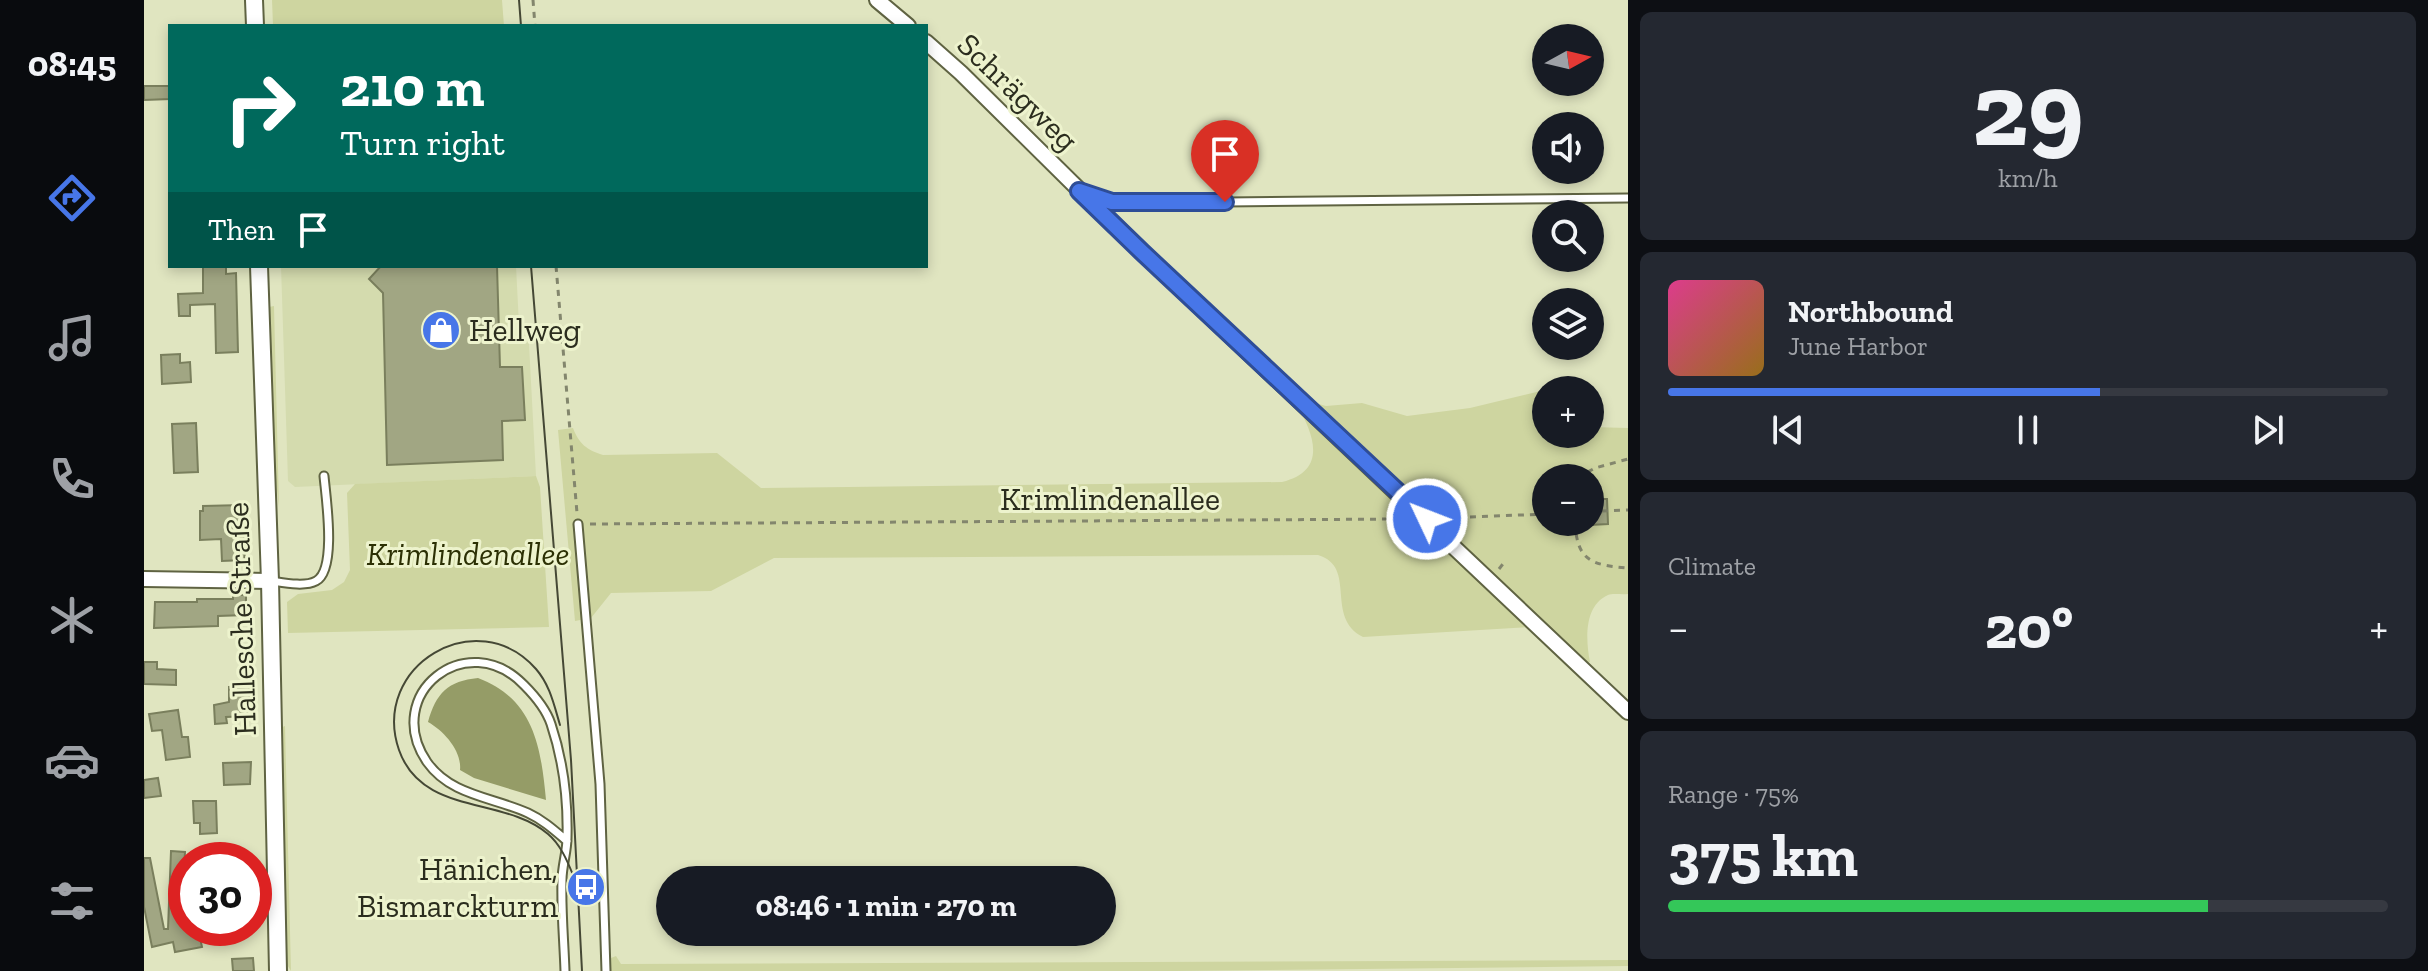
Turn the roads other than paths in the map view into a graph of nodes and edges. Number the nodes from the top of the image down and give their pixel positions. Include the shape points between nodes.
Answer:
1 (254, 0) edge
2 (877, 0) edge
3 (255, 24) edge
4 (906, 24) edge
5 (928, 44) edge
6 (1079, 191) junction
7 (1628, 198) edge
8 (259, 268) edge
9 (324, 476) dead end
10 (578, 524) road end
11 (144, 579) edge
12 (270, 581) junction
13 (1628, 712) edge
14 (567, 841) junction
15 (278, 971) edge
16 (565, 971) edge
17 (606, 971) edge

1 - 3 street
2 - 4 street
5 - 6 street, Schrägweg
6 - 7 lane via 1132,203
6 - 13 street, Schrägweg
8 - 12 street, Hallesche Straße
9 - 12 lane via 328,548 323,577 313,584
10 - 17 lane via 600,784
11 - 12 street
12 - 15 street, Hallesche Straße
14 - 14 lane via 525,811 464,792 428,763 418,744 415,708 435,675 455,664 496,665 535,696 550,721 560,758
14 - 16 lane via 562,878

